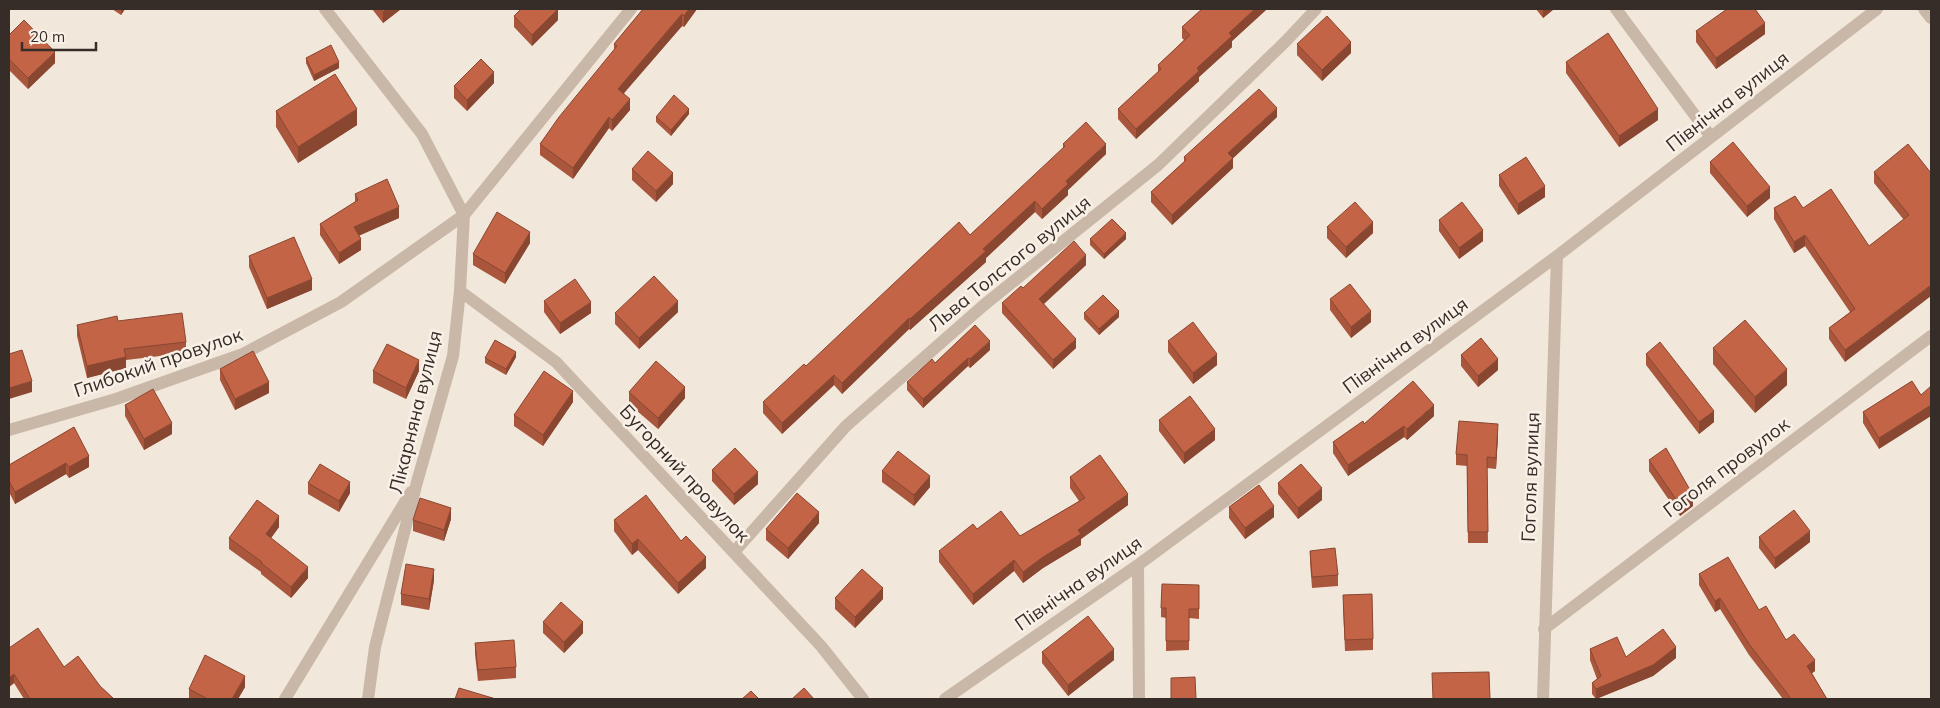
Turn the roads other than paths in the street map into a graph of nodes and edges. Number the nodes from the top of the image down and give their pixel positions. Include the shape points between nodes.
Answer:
1 (325, 9) edge
2 (631, 9) edge
3 (1316, 9) edge
4 (1616, 9) edge
5 (1878, 9) edge
6 (1924, 9) edge
7 (1931, 18) edge
8 (1711, 137) junction
9 (464, 215) junction
10 (1557, 256) junction
11 (460, 292) junction
12 (1931, 336) edge
13 (9, 430) edge
14 (417, 482) junction
15 (734, 552) junction
16 (1138, 565) junction
17 (1544, 629) junction
18 (284, 699) edge
19 (368, 699) edge
20 (864, 699) edge
21 (945, 699) edge
22 (1139, 699) edge
23 (1543, 699) edge

1 - 9 street via 422,134
2 - 9 street
3 - 15 street, Льва Толстого вулиця via 1158,165 984,305 846,426
4 - 8 street
5 - 8 street, Північна вулиця
6 - 7 street
8 - 10 street, Північна вулиця
9 - 11 street, Лікарняна вулиця
9 - 13 street, Глибокий провулок via 341,302 243,354 116,399
10 - 16 street, Північна вулиця
10 - 17 street, Гоголя вулиця
11 - 14 street, Лікарняна вулиця via 453,356
11 - 15 street, Бугорний провулок via 556,362
12 - 17 street, Гоголя провулок
14 - 18 street
14 - 19 street, Лікарняна вулиця via 375,647
15 - 20 street, Бугорний провулок via 821,646
16 - 21 street, Північна вулиця
16 - 22 street
17 - 23 street, Гоголя вулиця

